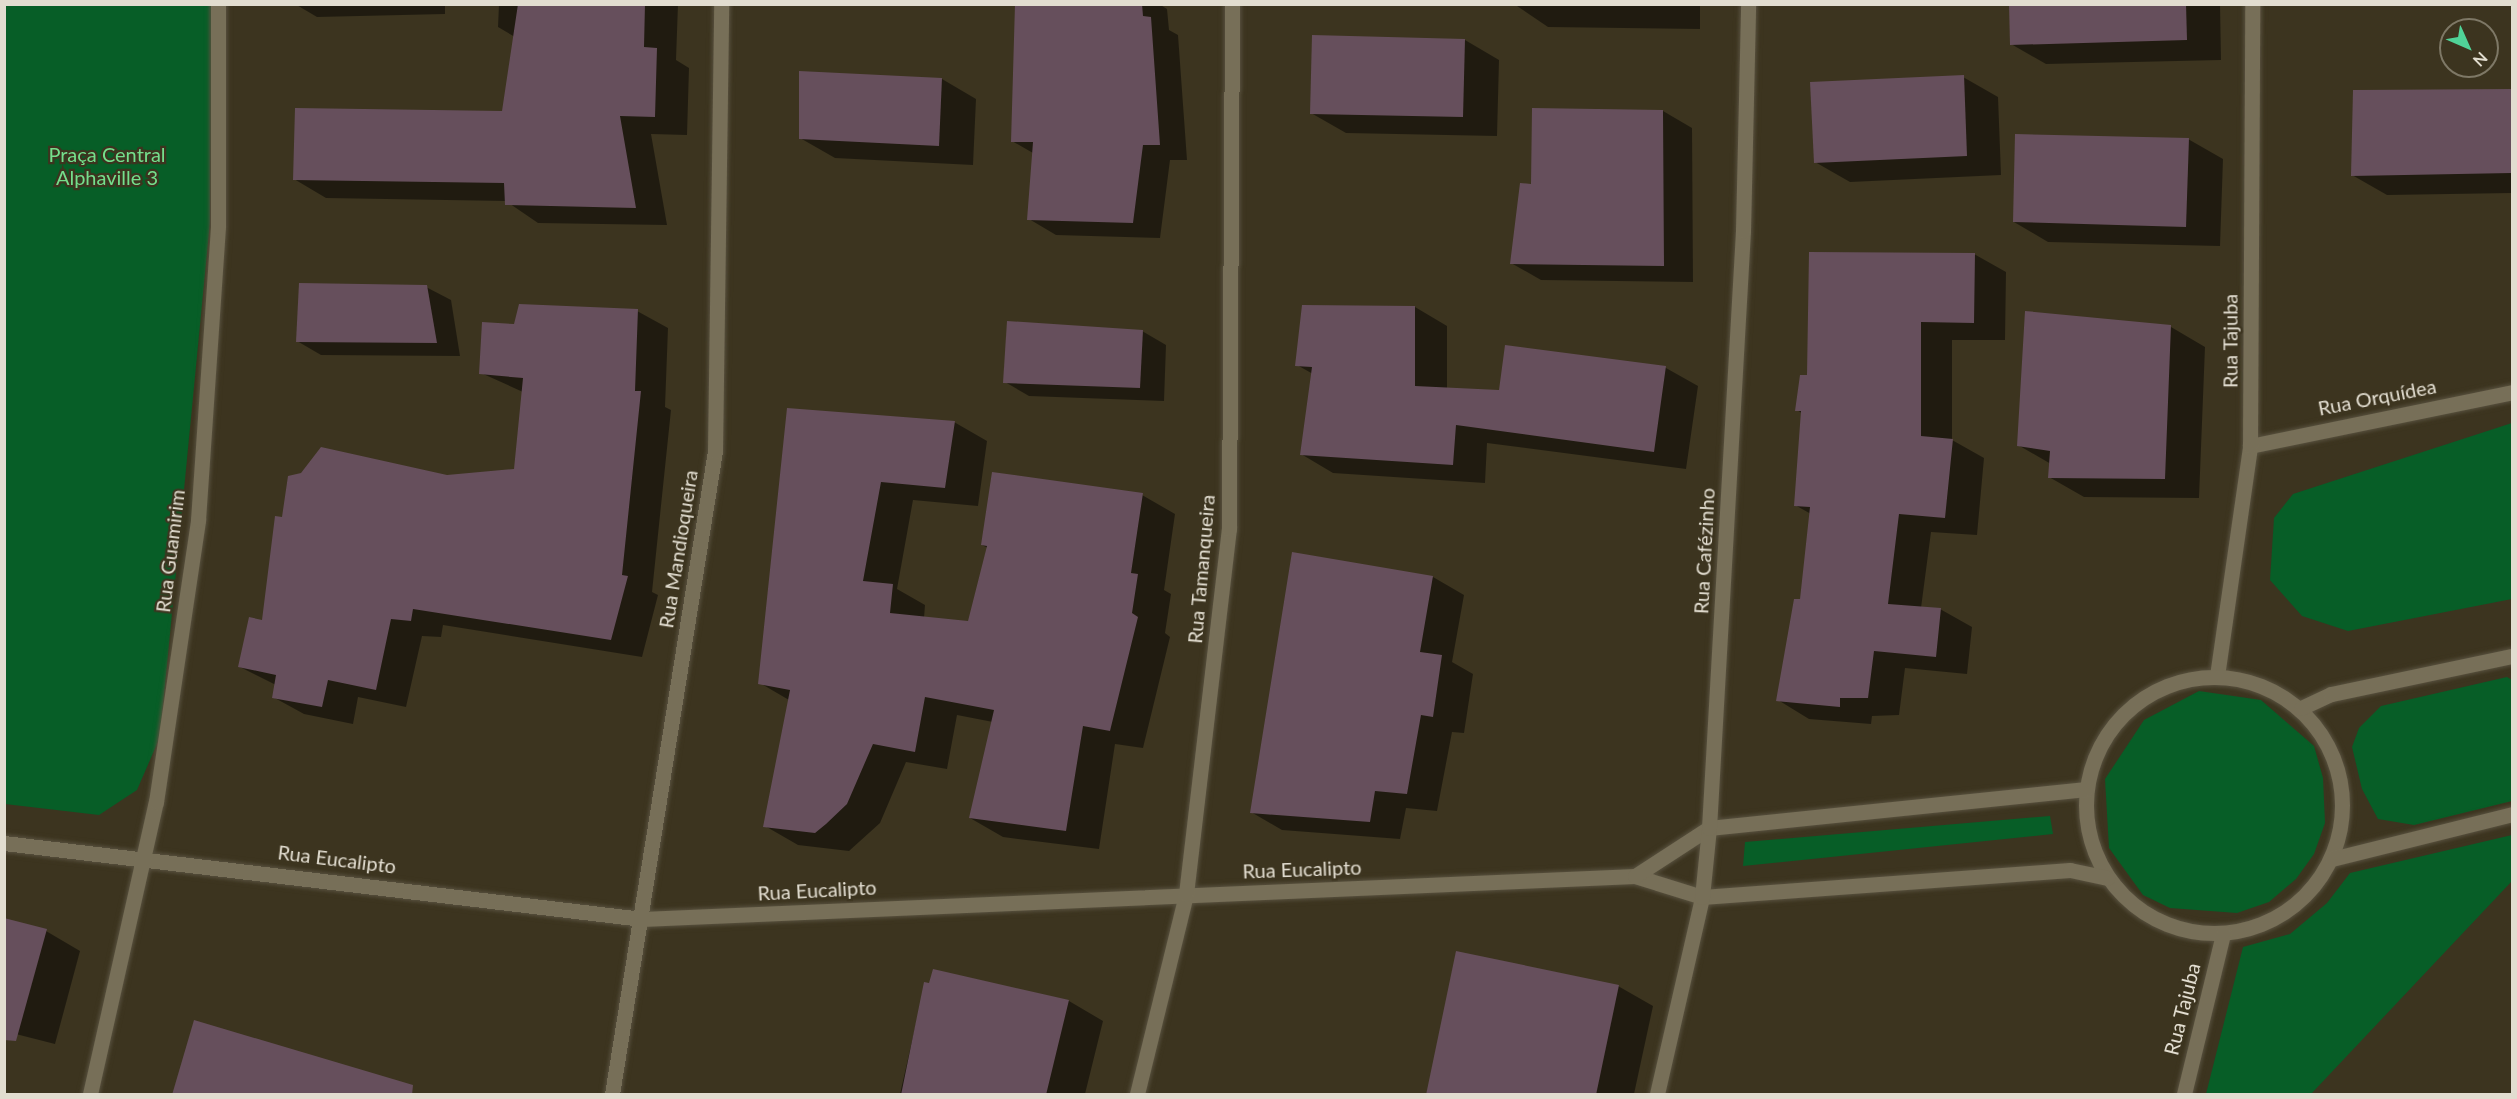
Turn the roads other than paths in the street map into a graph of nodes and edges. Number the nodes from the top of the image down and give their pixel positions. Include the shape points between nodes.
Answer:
1 (218, 4) edge
2 (721, 4) edge
3 (1232, 4) edge
4 (1748, 4) edge
5 (2252, 4) edge
6 (2512, 392) edge
7 (2250, 446) junction
8 (2512, 656) edge
9 (2217, 676) junction
10 (2301, 708) junction
11 (2086, 789) junction
12 (2512, 814) edge
13 (1709, 828) junction
14 (4, 843) edge
15 (144, 855) junction
16 (2332, 859) junction
17 (1635, 876) junction
18 (2107, 878) junction
19 (1186, 894) junction
20 (1701, 897) junction
21 (642, 919) junction
22 (2223, 934) junction
23 (90, 1095) edge
24 (612, 1095) edge
25 (1137, 1095) edge
26 (1657, 1095) edge
27 (2184, 1095) edge

1 - 15 street, Rua Guamirim via 218,226 198,520
2 - 21 street, Rua Mandioqueira via 715,451
3 - 19 street, Rua Tamanqueira via 1229,529
4 - 13 street, Rua Cafézinho via 1743,231
5 - 7 street, Rua Tajuba
6 - 7 street, Rua Orquídea
7 - 9 street, Rua Tajuba
8 - 10 street via 2331,694
9 - 10 street via 2247,680
9 - 11 street via 2180,680 2145,696 2124,714 2097,752
10 - 16 street via 2327,740 2341,778 2343,819
11 - 13 street
11 - 18 street via 2093,850
12 - 16 street
13 - 17 street
13 - 20 street, Rua Cafézinho
14 - 15 street, Rua Eucalipto
15 - 21 street, Rua Eucalipto
15 - 23 street, Rua Guamirim
16 - 22 street via 2313,888 2288,911 2257,927
17 - 19 street, Rua Eucalipto
17 - 20 street, Rua Eucalipto
18 - 20 street via 2070,870
18 - 22 street via 2148,915 2178,929
19 - 21 street, Rua Eucalipto
19 - 25 street, Rua Tamanqueira
20 - 26 street, Rua Cafézinho
21 - 24 street, Rua Mandioqueira
22 - 27 street, Rua Tajuba

